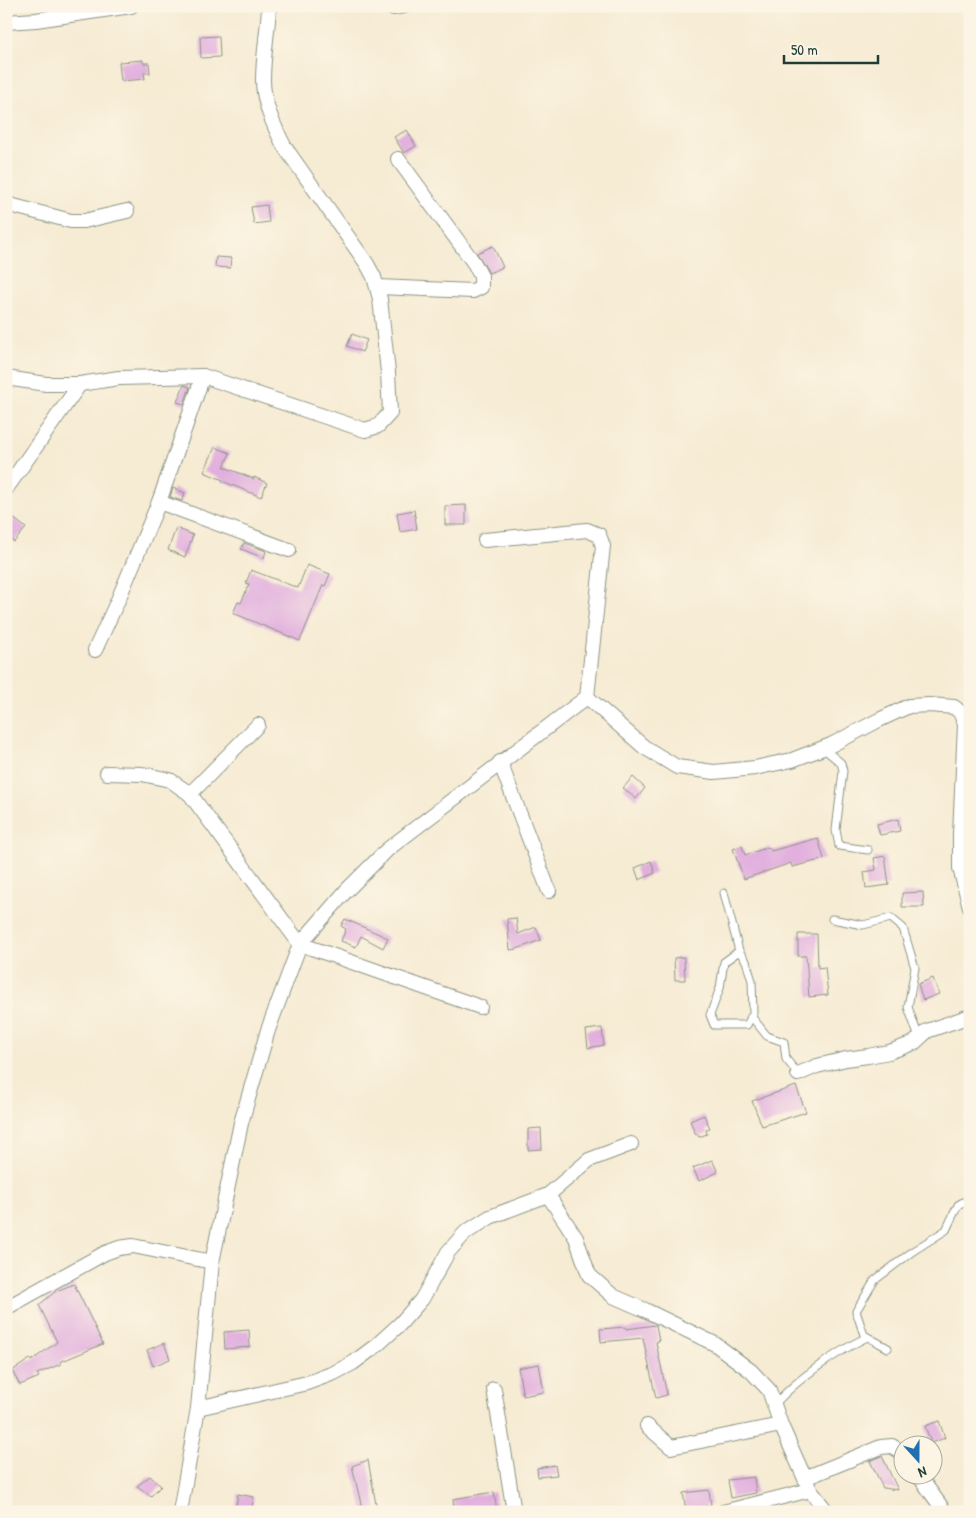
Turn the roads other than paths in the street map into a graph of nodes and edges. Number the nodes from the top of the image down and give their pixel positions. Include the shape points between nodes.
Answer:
1 (131, 6) edge
2 (269, 6) edge
3 (384, 6) edge
4 (404, 6) edge
5 (6, 22) edge
6 (398, 159) dead end
7 (6, 204) edge
8 (128, 211) dead end
9 (378, 287) junction
10 (204, 376) junction
11 (6, 378) edge
12 (80, 384) junction
13 (6, 489) edge
14 (159, 502) junction
15 (486, 540) dead end
16 (289, 550) dead end
17 (95, 650) dead end
18 (586, 697) junction
19 (258, 725) dead end
20 (822, 748) junction
21 (500, 762) junction
22 (107, 773) dead end
23 (190, 794) junction
24 (965, 834) edge
25 (868, 850) dead end
26 (549, 891) dead end
27 (724, 893) dead end
28 (970, 906) edge
29 (832, 919) dead end
30 (300, 944) junction
31 (739, 951) junction
32 (480, 1007) dead end
33 (751, 1016) junction
34 (970, 1016) edge
35 (919, 1038) junction
36 (798, 1074) joint
37 (631, 1144) dead end
38 (548, 1195) junction
39 (970, 1198) edge
40 (212, 1262) junction
41 (6, 1308) edge
42 (867, 1336) junction
43 (888, 1348) dead end
44 (494, 1389) dead end
45 (774, 1406) junction
46 (198, 1408) junction
47 (781, 1425) junction
48 (647, 1426) dead end
49 (894, 1447) edge
50 (808, 1484) junction
51 (926, 1486) edge
52 (180, 1512) edge
53 (514, 1512) edge
54 (723, 1512) edge
55 (827, 1512) edge
56 (944, 1512) edge

1 - 5 street
2 - 9 street via 263,81 275,128 284,146 367,264
3 - 4 street
6 - 9 street via 474,263 481,276 482,287 473,291
7 - 8 street via 71,221
9 - 10 street via 390,413 378,426 365,430
10 - 12 street via 119,378
10 - 14 street
11 - 12 street via 46,384
12 - 13 street
14 - 16 street
14 - 17 street
15 - 18 street via 587,530 599,535 603,546
18 - 20 street via 644,748 677,767 714,772 755,768 792,760
18 - 21 street
19 - 23 street
20 - 24 street via 909,706 954,707 965,724
20 - 25 lane via 841,764 843,771 836,830 839,846
21 - 26 street
21 - 30 street via 388,849
22 - 23 street via 142,774 170,780
23 - 30 street
24 - 28 street via 960,868
27 - 31 lane
29 - 35 lane via 863,925 891,918 903,928 915,968 908,1008
30 - 32 street
30 - 40 street via 268,1030 240,1123
31 - 33 lane via 752,981 754,1012
31 - 33 lane via 724,962 720,988 710,1014 714,1025 747,1025
33 - 36 lane via 767,1036 784,1042 786,1059
34 - 35 street via 927,1031
35 - 36 street via 889,1052 846,1059
37 - 38 street via 589,1160
38 - 45 street via 576,1238 589,1275 613,1296 715,1344 769,1390
38 - 46 street via 490,1217 465,1233 448,1252 422,1299 400,1324 353,1363 307,1383
39 - 42 lane via 958,1205 946,1230 913,1250 875,1280 856,1311
40 - 41 street via 133,1246 119,1248
40 - 46 street
42 - 43 lane
42 - 45 lane via 843,1349 786,1392
44 - 53 street
45 - 47 street
46 - 52 street
47 - 48 street via 671,1447
47 - 50 street
49 - 50 street via 881,1447
50 - 54 street
50 - 55 street
51 - 56 street

